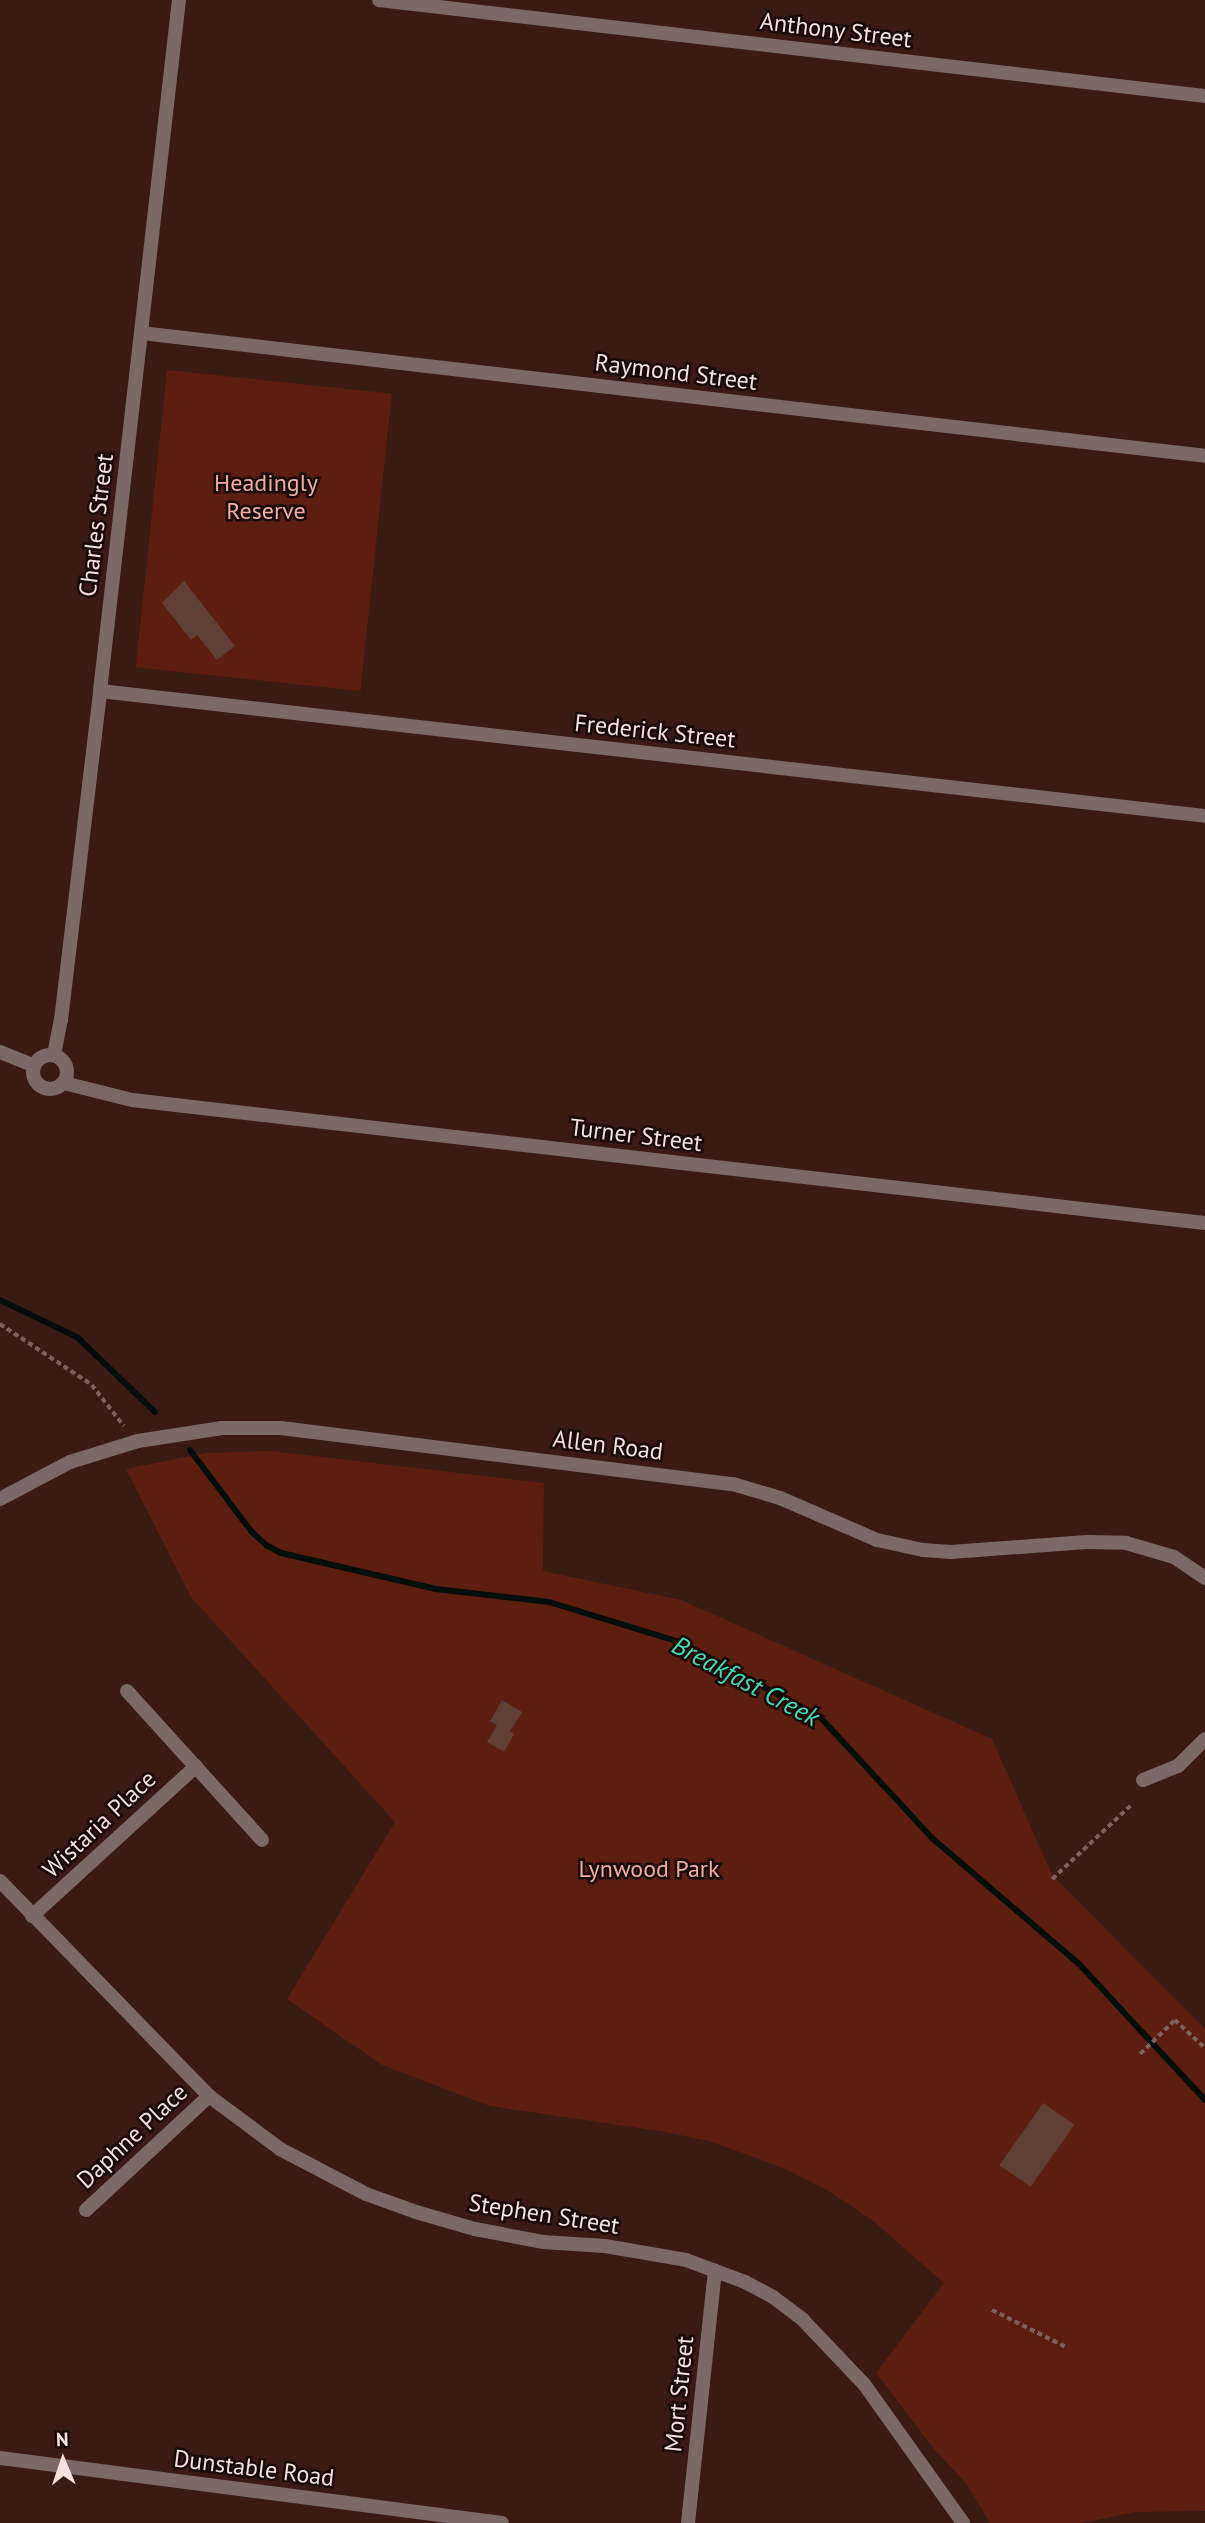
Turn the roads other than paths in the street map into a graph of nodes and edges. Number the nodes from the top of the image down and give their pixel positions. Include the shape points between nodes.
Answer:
1 (179, 0) edge
2 (379, 0) edge
3 (1205, 96) edge
4 (141, 333) junction
5 (1205, 456) edge
6 (100, 691) junction
7 (1205, 816) edge
8 (0, 1052) edge
9 (54, 1055) junction
10 (34, 1066) junction
11 (64, 1083) junction
12 (1205, 1223) edge
13 (0, 1499) edge
14 (1205, 1578) edge
15 (127, 1691) dead end
16 (1205, 1739) edge
17 (195, 1766) junction
18 (1143, 1780) dead end
19 (262, 1840) dead end
20 (0, 1881) edge
21 (32, 1916) junction
22 (209, 2096) junction
23 (86, 2210) dead end
24 (715, 2270) junction
25 (0, 2458) edge
26 (502, 2523) edge
27 (688, 2523) edge
28 (962, 2523) edge

1 - 4 street, Charles Street
2 - 3 street, Anthony Street
4 - 5 street, Raymond Street
4 - 6 street, Charles Street
6 - 7 street, Frederick Street
6 - 9 street, Charles Street
8 - 10 street
9 - 10 street via 40,1058
9 - 11 street via 66,1067
10 - 11 street via 33,1077 39,1086 54,1089
11 - 12 street, Turner Street via 132,1100
13 - 14 street, Allen Road via 70,1462 138,1441 222,1428 281,1428 733,1484 780,1498 867,1537 923,1550 1126,1543 1174,1558
15 - 17 street
16 - 18 street via 1178,1766
17 - 19 street
17 - 21 street, Wistaria Place
20 - 21 street, Stephen Street
21 - 22 street, Stephen Street
22 - 23 street, Daphne Place
22 - 24 street, Stephen Street via 280,2149 366,2194 416,2212 475,2229 543,2242 605,2246
24 - 27 street, Mort Street
24 - 28 street, Stephen Street via 773,2297 803,2320 864,2384
25 - 26 street, Dunstable Road

